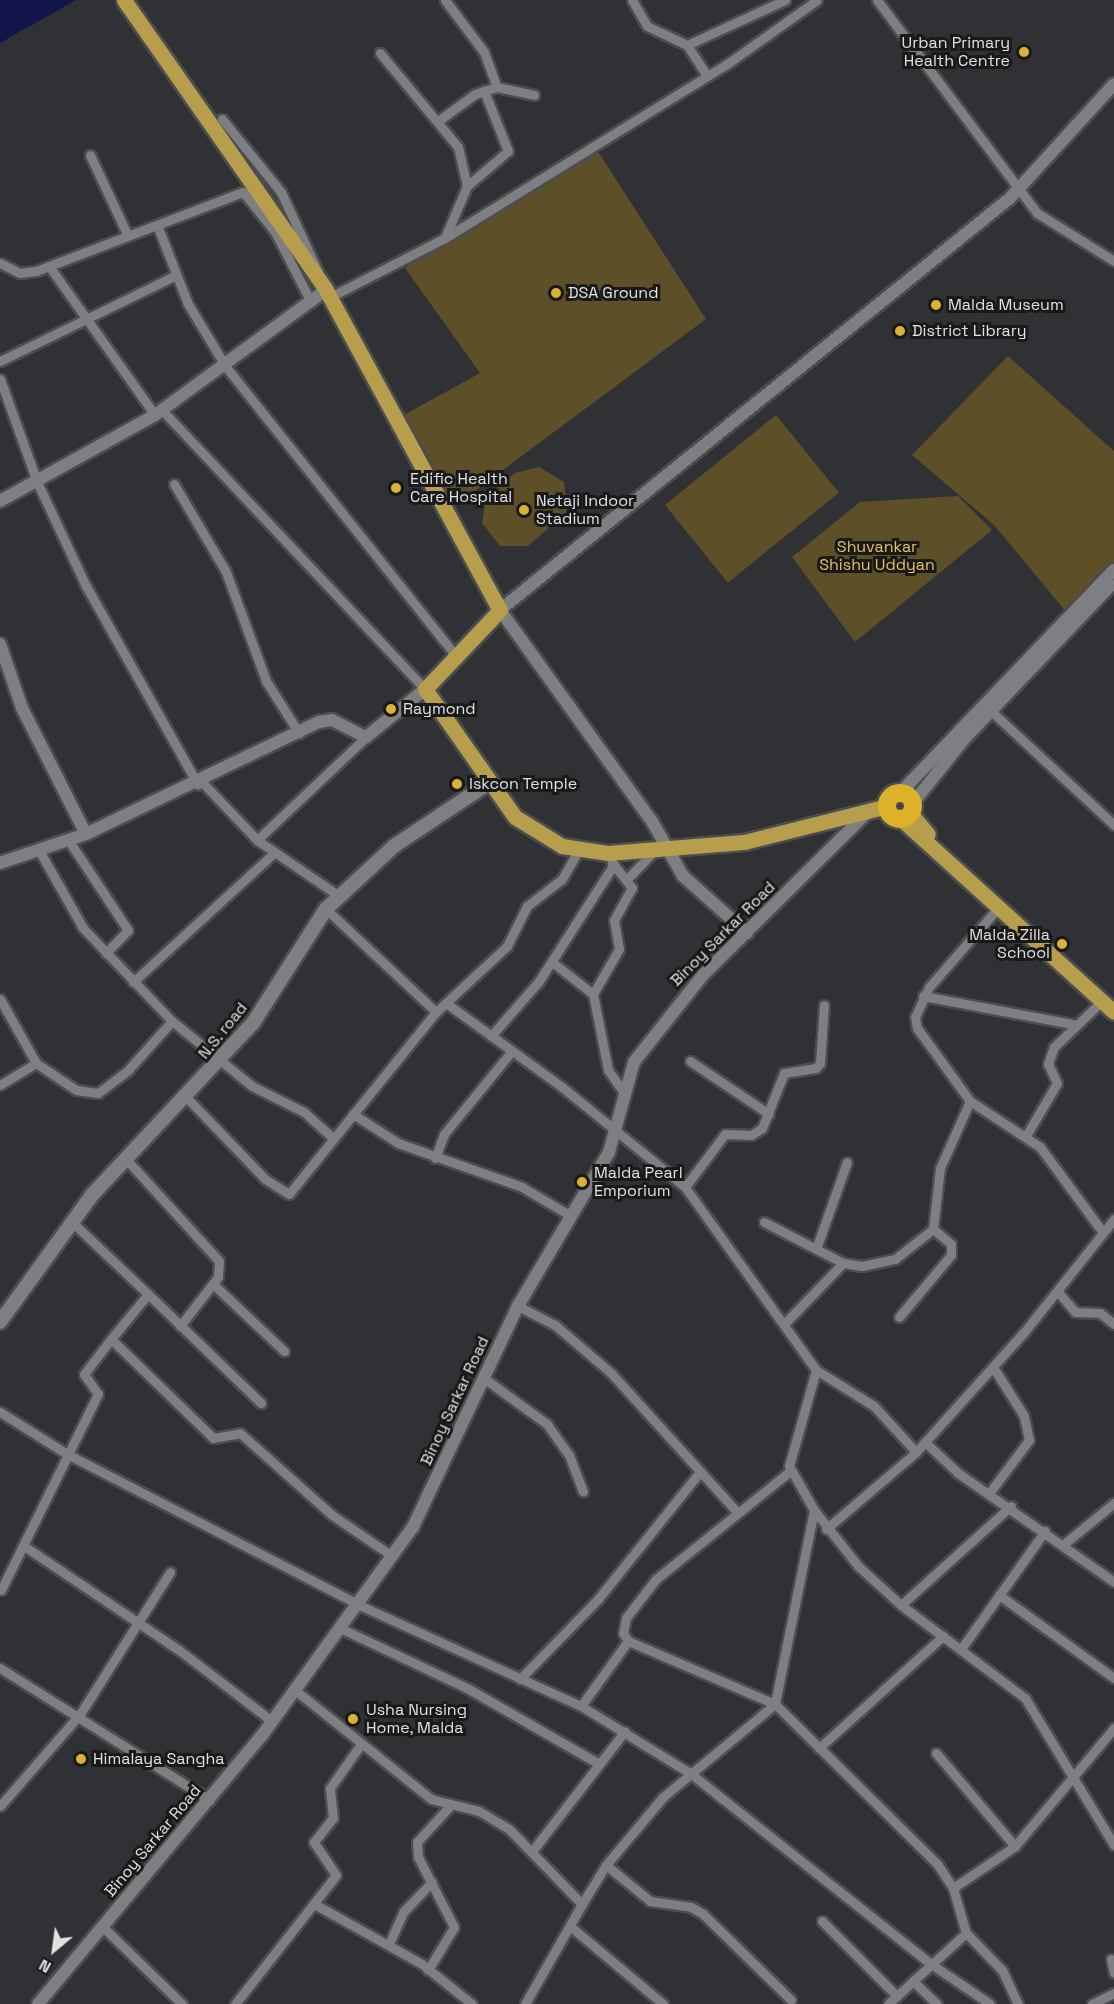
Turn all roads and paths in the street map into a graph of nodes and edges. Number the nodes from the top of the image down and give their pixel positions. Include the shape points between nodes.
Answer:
1 (124, 0) edge
2 (446, 0) edge
3 (632, 0) edge
4 (785, 0) edge
5 (817, 0) edge
6 (877, 0) edge
7 (687, 45) junction
8 (380, 54) dead end
9 (707, 76) junction
10 (1114, 84) edge
11 (497, 87) junction
12 (484, 91) junction
13 (534, 95) dead end
14 (222, 119) dead end
15 (438, 121) junction
16 (90, 155) dead end
17 (466, 186) junction
18 (1019, 188) junction
19 (157, 225) junction
20 (128, 236) junction
21 (445, 238) junction
22 (1114, 261) edge
23 (0, 263) edge
24 (49, 266) junction
25 (176, 275) junction
26 (326, 290) junction
27 (311, 302) junction
28 (83, 318) junction
29 (0, 361) edge
30 (226, 366) junction
31 (0, 379) edge
32 (158, 412) junction
33 (37, 482) junction
34 (174, 484) dead end
35 (0, 501) edge
36 (1114, 570) edge
37 (1114, 582) edge
38 (500, 610) junction
39 (0, 644) edge
40 (456, 656) junction
41 (425, 689) junction
42 (991, 711) junction
43 (299, 733) junction
44 (366, 737) junction
45 (489, 783) junction
46 (200, 784) junction
47 (893, 806) junction
48 (1114, 825) edge
49 (86, 834) junction
50 (257, 840) junction
51 (69, 841) junction
52 (663, 847) junction
53 (578, 851) junction
54 (40, 852) junction
55 (274, 853) junction
56 (611, 858) junction
57 (0, 863) edge
58 (629, 877) junction
59 (339, 896) junction
60 (998, 908) junction
61 (326, 909) junction
62 (747, 933) junction
63 (106, 953) junction
64 (552, 962) junction
65 (133, 982) junction
66 (593, 994) junction
67 (923, 996) junction
68 (0, 999) edge
69 (1102, 1001) junction
70 (446, 1003) junction
71 (824, 1005) dead end
72 (436, 1012) junction
73 (1114, 1012) edge
74 (172, 1021) junction
75 (1072, 1024) junction
76 (491, 1036) junction
77 (512, 1051) junction
78 (223, 1059) junction
79 (690, 1061) dead end
80 (36, 1064) junction
81 (0, 1085) edge
82 (622, 1090) junction
83 (188, 1098) junction
84 (970, 1101) junction
85 (353, 1114) junction
86 (769, 1114) junction
87 (618, 1131) junction
88 (1027, 1134) junction
89 (331, 1136) junction
90 (125, 1158) junction
91 (435, 1158) junction
92 (847, 1162) dead end
93 (685, 1187) junction
94 (571, 1216) junction
95 (1114, 1219) edge
96 (71, 1221) junction
97 (764, 1222) dead end
98 (933, 1229) junction
99 (1102, 1231) junction
100 (816, 1249) junction
101 (843, 1263) junction
102 (213, 1284) junction
103 (1057, 1291) junction
104 (148, 1294) junction
105 (518, 1306) junction
106 (898, 1317) dead end
107 (0, 1322) edge
108 (785, 1323) junction
109 (1114, 1324) edge
110 (180, 1326) junction
111 (111, 1339) junction
112 (284, 1351) dead end
113 (993, 1367) junction
114 (816, 1370) junction
115 (484, 1379) junction
116 (261, 1404) dead end
117 (0, 1412) edge
118 (925, 1442) junction
119 (916, 1452) junction
120 (67, 1454) junction
121 (789, 1472) junction
122 (699, 1473) junction
123 (583, 1491) dead end
124 (990, 1492) junction
125 (1114, 1503) edge
126 (1011, 1506) junction
127 (814, 1510) junction
128 (737, 1512) junction
129 (826, 1529) junction
130 (1045, 1531) junction
131 (1064, 1544) junction
132 (24, 1546) junction
133 (392, 1556) junction
134 (170, 1572) dead end
135 (1114, 1582) edge
136 (1, 1590) edge
137 (999, 1595) junction
138 (357, 1604) junction
139 (901, 1605) junction
140 (139, 1622) junction
141 (340, 1628) junction
142 (943, 1636) junction
143 (628, 1641) junction
144 (961, 1649) junction
145 (0, 1668) edge
146 (1114, 1678) edge
147 (520, 1679) junction
148 (295, 1689) junction
149 (775, 1704) junction
150 (581, 1706) junction
151 (80, 1714) junction
152 (272, 1722) junction
153 (1114, 1728) edge
154 (625, 1731) junction
155 (361, 1744) junction
156 (819, 1748) junction
157 (936, 1754) dead end
158 (599, 1764) junction
159 (690, 1773) junction
160 (1072, 1776) junction
161 (2, 1799) edge
162 (210, 1800) junction
163 (449, 1807) junction
164 (1114, 1843) edge
165 (1016, 1846) junction
166 (533, 1850) junction
167 (606, 1864) junction
168 (432, 1882) junction
169 (953, 1888) junction
170 (582, 1904) junction
171 (316, 1905) junction
172 (822, 1921) dead end
173 (102, 1926) junction
174 (571, 1927) junction
175 (966, 1933) junction
176 (389, 1944) junction
177 (1111, 1959) dead end
178 (931, 1964) junction
179 (428, 1970) junction
180 (1114, 1973) edge
181 (913, 1981) junction
182 (1114, 1995) edge
183 (897, 1996) junction
184 (790, 2003) edge
185 (38, 2004) edge
186 (182, 2004) edge
187 (235, 2004) edge
188 (472, 2004) edge
189 (525, 2004) edge
190 (663, 2004) edge
191 (888, 2004) edge
192 (937, 2004) edge
193 (990, 2004) edge
194 (1018, 2004) edge
195 (1092, 2004) edge

1 - 26 main road
2 - 11 street via 484,52
3 - 7 street via 657,35
4 - 7 street
5 - 9 street
6 - 18 street
7 - 9 street
8 - 15 street
9 - 21 street
10 - 18 street
11 - 12 street
11 - 13 street
12 - 15 street
12 - 17 street via 508,151
14 - 26 street via 291,208
15 - 17 street via 458,147
16 - 20 street
17 - 21 street
18 - 22 street via 1037,213
18 - 38 street via 770,397
19 - 20 street
19 - 25 street
19 - 27 street via 247,193 275,232
20 - 24 street
21 - 26 street
23 - 24 street via 20,273
24 - 28 street
25 - 28 street
25 - 30 street
26 - 27 street
26 - 38 main road
27 - 30 street
28 - 29 street
28 - 32 street
30 - 32 street
30 - 40 street
31 - 33 street
32 - 33 street
32 - 41 street
33 - 35 street
33 - 46 street via 86,586
34 - 43 street via 226,572 266,681
36 - 47 street
37 - 42 street
38 - 40 main road
38 - 52 street
39 - 49 street via 22,708
40 - 41 main road
41 - 44 street
41 - 45 main road
42 - 47 street
42 - 48 street
43 - 44 street via 332,720
43 - 46 street
44 - 50 street
45 - 53 main road via 530,830
45 - 59 main road, N.S. road via 394,846
46 - 49 street
46 - 50 street
47 - 52 main road via 720,843
47 - 60 main road
47 - 62 street, Binoy Sarkar Road
49 - 51 street
50 - 55 street
51 - 54 street
51 - 63 street via 128,930
52 - 56 main road
52 - 58 street
52 - 62 street via 683,876
53 - 56 main road
53 - 70 street via 562,879 527,906 507,946
54 - 57 street
54 - 63 street via 66,906
55 - 59 street
55 - 65 street
56 - 58 street
56 - 64 street
58 - 66 street via 632,888 614,920 619,949
59 - 61 main road, N.S. road
60 - 67 street
60 - 69 main road
61 - 72 street
61 - 78 main road, N.S. road
62 - 82 street, Binoy Sarkar Road via 674,1007 634,1062
63 - 65 street
64 - 66 street
64 - 76 street
65 - 74 street
66 - 82 street via 608,1070
67 - 75 street
67 - 84 street via 915,1017 917,1028
68 - 80 street
69 - 73 main road
69 - 75 street
70 - 72 street
70 - 76 street
71 - 86 street via 820,1063 816,1068 784,1073
72 - 85 street
74 - 78 street
74 - 80 street via 128,1070 98,1092 76,1090
75 - 88 street via 1048,1060 1057,1083
76 - 77 street
77 - 87 street
77 - 91 street via 444,1134
78 - 83 main road, N.S. road
78 - 89 street via 252,1086 304,1112
79 - 86 street
80 - 81 street
82 - 87 street, Binoy Sarkar Road
83 - 89 street via 279,1191 289,1194
83 - 90 main road, N.S. road
84 - 88 street
84 - 98 street via 940,1168
85 - 89 street
85 - 91 street via 398,1143
86 - 93 street via 758,1133 733,1132 717,1140
87 - 93 street
87 - 94 street, Binoy Sarkar Road
88 - 99 street via 1062,1172
90 - 96 main road, N.S. road
90 - 102 street via 219,1261
91 - 94 street via 522,1187
92 - 100 street
93 - 108 street
94 - 105 street, Binoy Sarkar Road
95 - 99 street
96 - 104 street
96 - 107 main road, N.S. road
97 - 100 street
98 - 101 street via 895,1260 862,1266
98 - 106 street via 951,1244 951,1255
99 - 103 street
100 - 101 street
101 - 108 street
102 - 110 street
102 - 112 street
103 - 109 street via 1075,1312 1100,1313
103 - 113 street
104 - 110 street
104 - 111 street
105 - 115 street, Binoy Sarkar Road
105 - 122 street via 579,1343 655,1415
108 - 114 street
110 - 116 street
111 - 120 street via 84,1374 99,1390
111 - 133 street via 213,1438 240,1433 332,1515
113 - 118 street
113 - 124 street via 1024,1416 1029,1440
114 - 119 street via 874,1406
114 - 121 street
115 - 123 street via 547,1424 569,1455
115 - 133 street, Binoy Sarkar Road via 413,1527
117 - 120 street
118 - 119 street
118 - 124 street via 958,1473
119 - 129 street
120 - 132 street
120 - 138 street
121 - 127 street
121 - 128 street
122 - 128 street
122 - 147 street via 598,1599
124 - 126 street
125 - 131 street
126 - 130 street
126 - 139 street
127 - 129 street
127 - 149 street
128 - 143 street via 656,1579 626,1618 623,1633
129 - 139 street
130 - 131 street
130 - 137 street
131 - 135 street
132 - 136 street
132 - 140 street
133 - 138 street, Binoy Sarkar Road
134 - 140 street
137 - 144 street
137 - 146 street
138 - 141 street, Binoy Sarkar Road
138 - 147 street
139 - 142 street
140 - 151 street
140 - 152 street
141 - 148 street, Binoy Sarkar Road
141 - 158 street via 467,1688
142 - 144 street
142 - 156 street
143 - 149 street
143 - 150 street
144 - 160 street via 1025,1698 1047,1726
145 - 151 street
147 - 150 street
148 - 152 street, Binoy Sarkar Road
148 - 155 street
149 - 156 street
149 - 159 street
150 - 154 street
151 - 161 street
151 - 162 street
152 - 162 street, Binoy Sarkar Road
153 - 160 street
154 - 158 street
154 - 159 street
155 - 163 street via 413,1787
155 - 171 street via 332,1783 333,1818 314,1842 337,1872
156 - 169 street via 921,1844
157 - 165 street
158 - 166 street
159 - 167 street
159 - 178 street
160 - 164 street
160 - 165 street
162 - 173 street, Binoy Sarkar Road
163 - 166 street via 494,1819
163 - 168 street via 417,1842
165 - 169 street
166 - 170 street
167 - 170 street
167 - 184 street via 650,1901 691,1907 703,1914
168 - 176 street via 404,1911
168 - 179 street via 454,1927
169 - 175 street
170 - 174 street
171 - 176 street
171 - 187 street
172 - 183 street
173 - 185 street, Binoy Sarkar Road
173 - 186 street
174 - 189 street
174 - 190 street
175 - 178 street
175 - 194 street via 1002,1970
176 - 179 street
177 - 180 street
178 - 181 street
178 - 193 street
179 - 188 street
181 - 183 street
181 - 192 street
182 - 195 street
183 - 191 street

